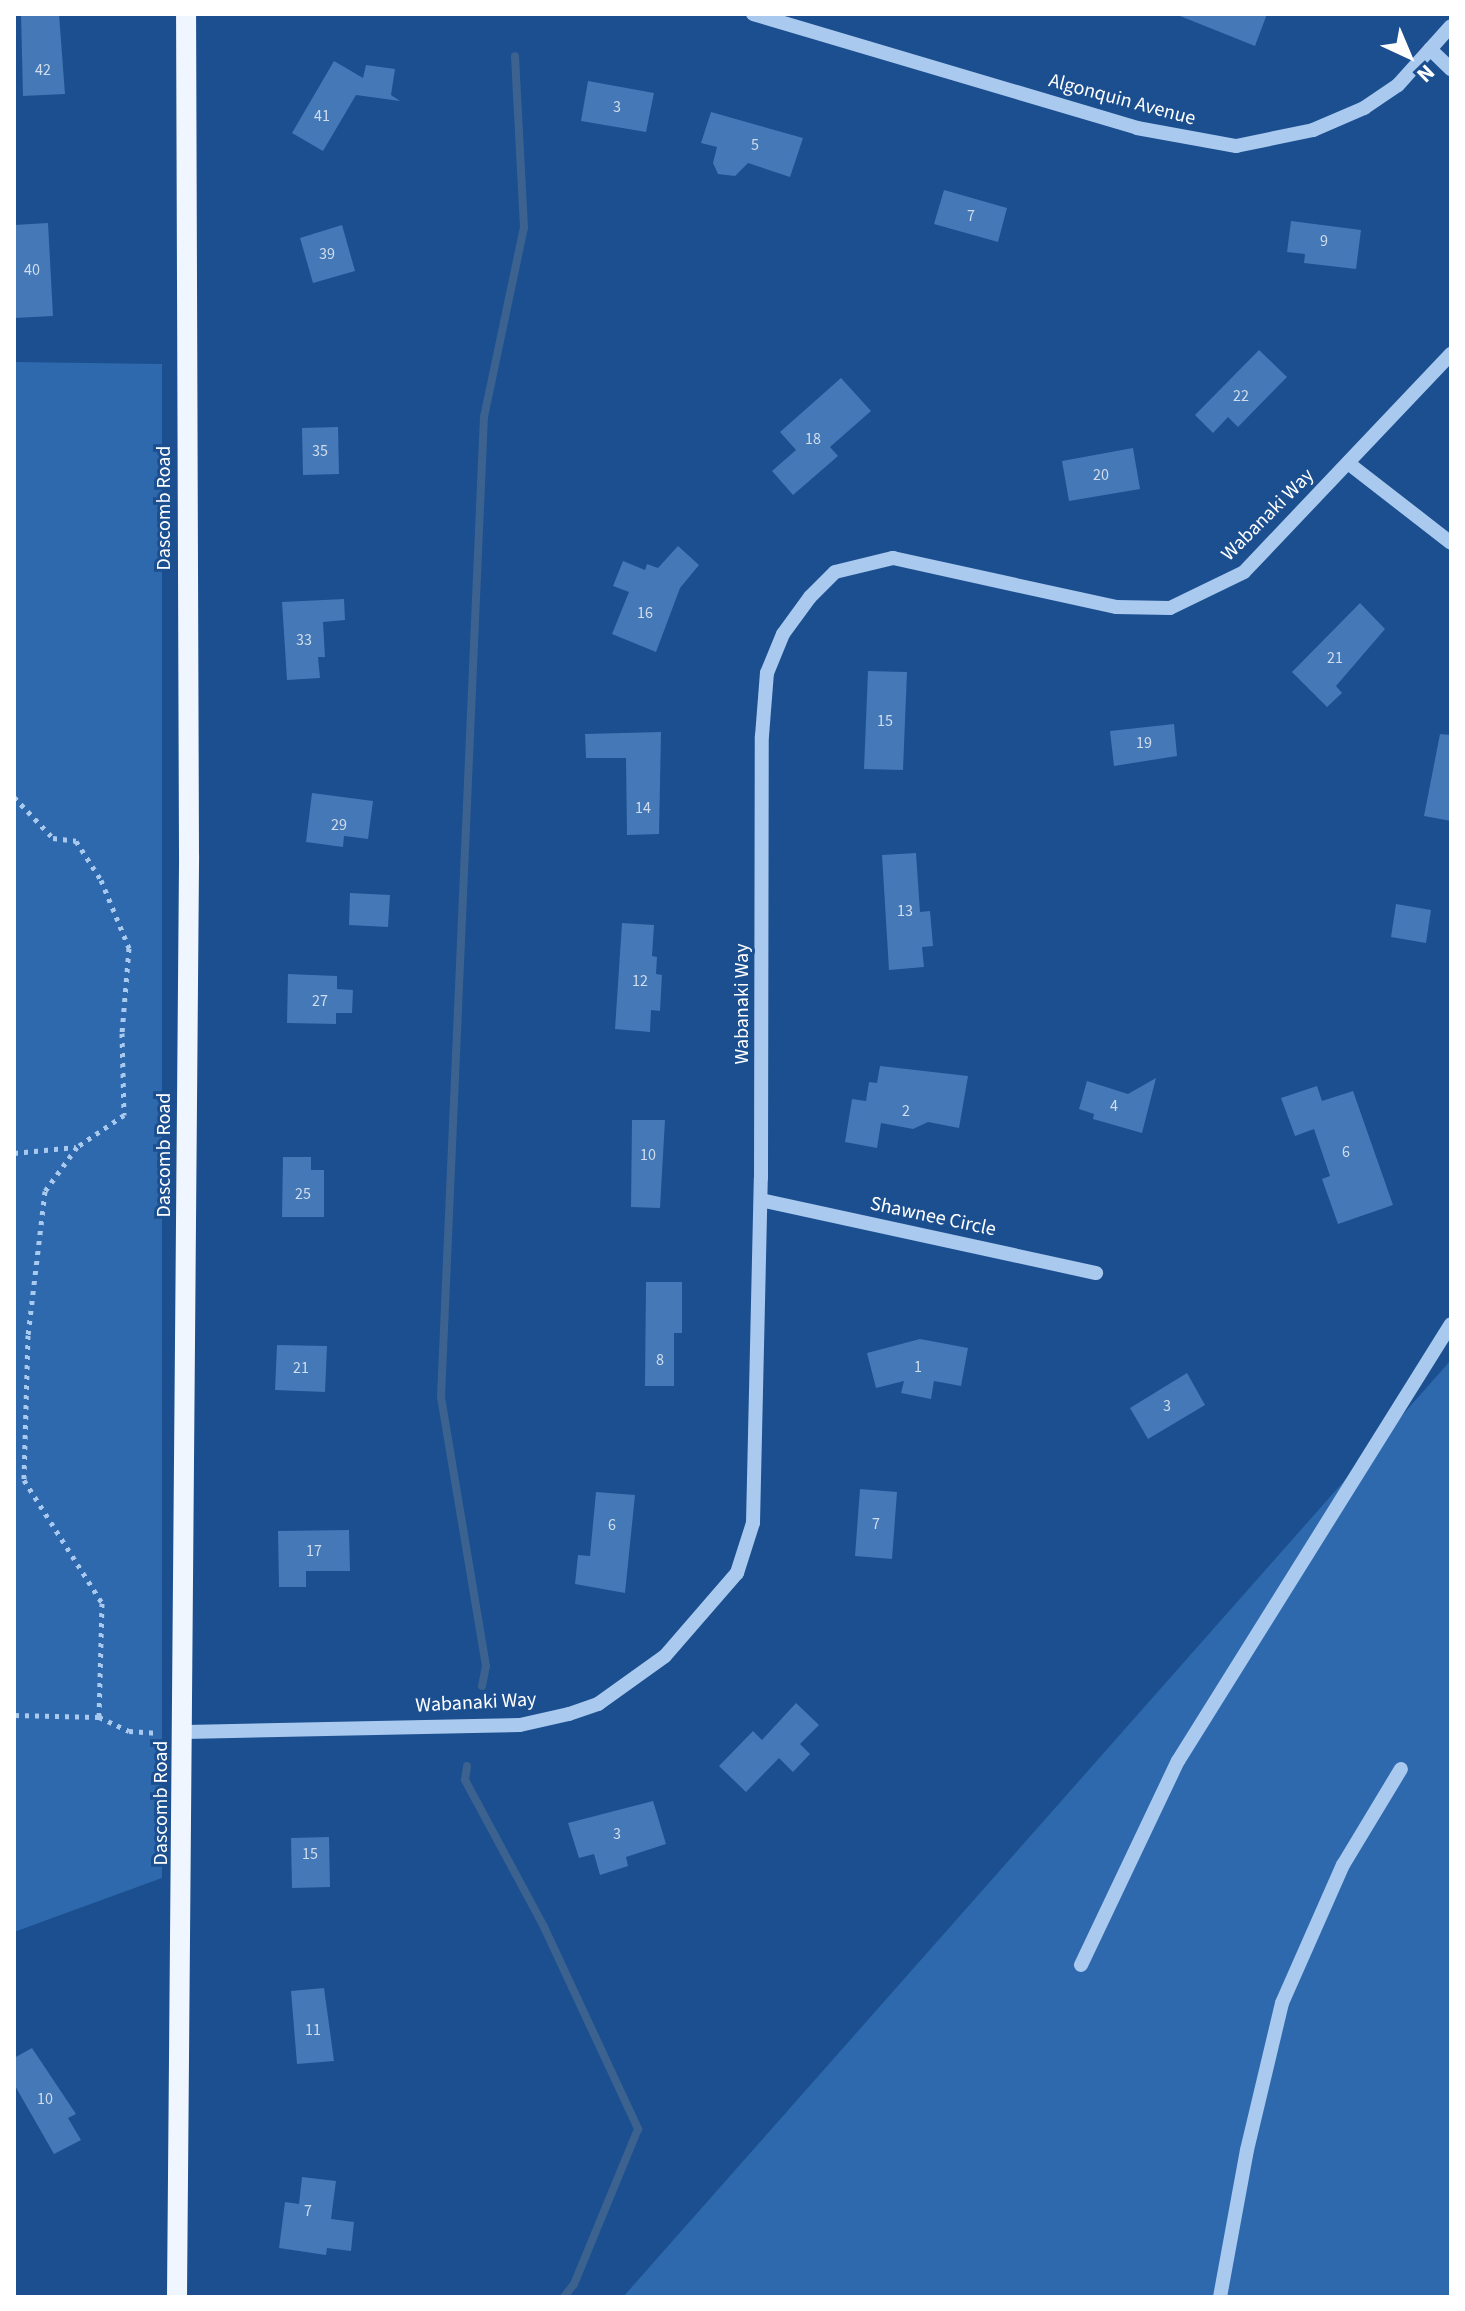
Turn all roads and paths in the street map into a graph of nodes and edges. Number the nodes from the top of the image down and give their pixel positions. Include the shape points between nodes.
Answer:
1 (186, 14) edge
2 (753, 14) edge
3 (1451, 26) edge
4 (1430, 49) junction
5 (1451, 69) edge
6 (1451, 354) edge
7 (1348, 463) junction
8 (1451, 543) edge
9 (14, 797) edge
10 (77, 1147) junction
11 (14, 1153) edge
12 (761, 1200) junction
13 (1096, 1273) dead end
14 (1451, 1324) edge
15 (24, 1480) junction
16 (14, 1482) edge
17 (14, 1715) edge
18 (99, 1717) junction
19 (185, 1732) junction
20 (1401, 1769) dead end
21 (1081, 1965) dead end
22 (177, 2297) edge
23 (1220, 2297) edge

1 - 19 main road, Dascomb Road
2 - 4 street, Algonquin Avenue via 1137,128 1236,146 1313,130 1364,108 1398,85
3 - 4 street, Algonquin Avenue
4 - 5 street
6 - 7 street, Wabanaki Way
7 - 8 street
7 - 12 street, Wabanaki Way via 1244,572 1170,608 1116,607 893,558 835,572 810,597 783,634 766,689
9 - 10 path via 53,838 76,841 101,880 129,948 122,1033 124,1115
10 - 11 path
10 - 15 path via 45,1191 28,1335
12 - 13 street, Shawnee Circle
12 - 19 street, Wabanaki Way via 753,1523 737,1573 665,1656 598,1704 520,1725
14 - 21 street via 1178,1761
15 - 16 path
15 - 18 path via 102,1603
17 - 18 path
18 - 19 path via 129,1731
19 - 22 main road, Dascomb Road
20 - 23 street via 1343,1865 1282,2003

